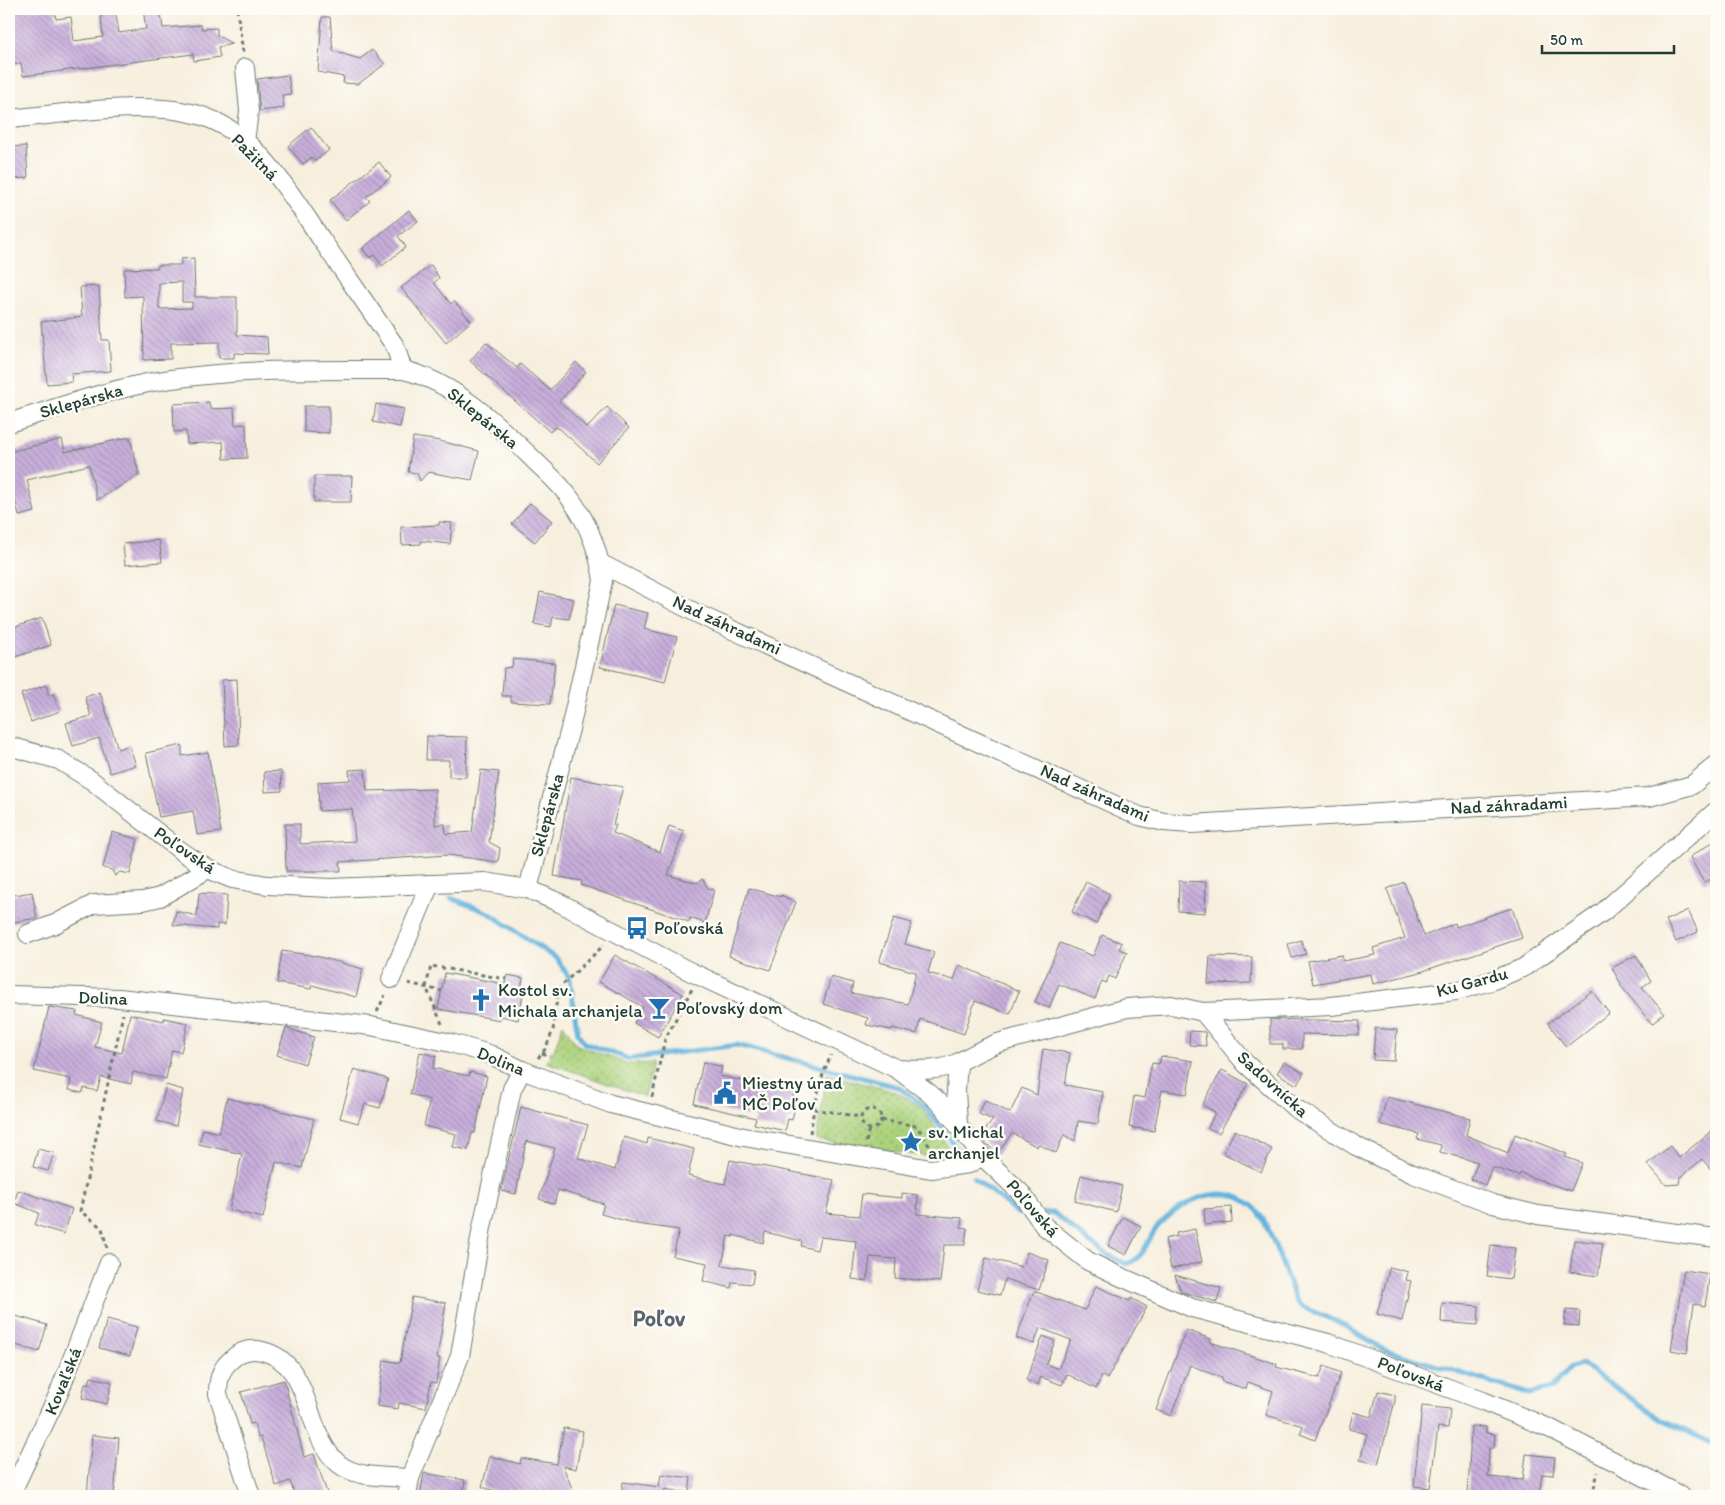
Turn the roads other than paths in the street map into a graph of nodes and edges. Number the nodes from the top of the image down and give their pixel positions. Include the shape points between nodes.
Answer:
1 (244, 68) road end
2 (9, 119) edge
3 (245, 142) junction
4 (404, 370) junction
5 (9, 423) edge
6 (600, 562) junction
7 (9, 746) edge
8 (1716, 765) edge
9 (1716, 811) edge
10 (208, 869) junction
11 (430, 884) junction
12 (528, 889) junction
13 (28, 934) dead end
14 (391, 979) road end
15 (9, 995) edge
16 (1203, 1012) junction
17 (958, 1063) junction
18 (897, 1069) junction
19 (526, 1071) junction
20 (958, 1124) junction
21 (982, 1156) junction
22 (1716, 1238) edge
23 (109, 1263) road end
24 (410, 1478) junction
25 (10, 1496) edge
26 (251, 1496) edge
27 (407, 1496) edge
28 (1682, 1496) edge

1 - 3 street via 249,111
2 - 3 street, Pažitná via 137,109 184,112 220,124
3 - 4 street, Pažitná via 275,173 395,346
4 - 5 street, Sklepárska via 254,370 170,379 115,390
4 - 6 street, Sklepárska via 438,382 496,423 560,484 584,521
6 - 8 street, Nad záhradami via 700,614 1139,816 1164,822 1191,824 1649,797 1692,785
6 - 12 street, Sklepárska via 603,581 600,604
7 - 10 street, Poľovská via 59,760 91,780
9 - 16 street, Ku Gardu via 1602,912 1523,968 1491,982 1456,991 1331,1006
10 - 11 street, Poľovská via 267,885 330,888
10 - 13 street via 160,897 94,904
11 - 12 street, Poľovská via 485,882
11 - 14 street
12 - 18 street, Poľovská
15 - 19 street, Dolina via 125,998 371,1026 490,1054
16 - 17 street via 1171,1005 1127,1008 998,1043 978,1050
16 - 22 street, Sadovnícka via 1245,1063 1295,1108 1356,1146 1413,1174 1493,1204 1538,1216
17 - 18 street via 927,1070
17 - 20 street
18 - 20 street, Poľovská via 929,1092
19 - 21 street, Dolina via 611,1104 744,1137 920,1168 943,1169 969,1164
19 - 24 street via 512,1089 484,1218 460,1356
20 - 21 street, Poľovská
21 - 28 street, Poľovská via 1010,1180 1044,1226 1088,1260 1119,1276 1192,1308 1337,1346 1549,1428
23 - 25 street, Kovaľská via 58,1395
24 - 26 street via 362,1474 340,1465 326,1450 294,1373 269,1353 251,1349 237,1354 228,1362 218,1379 218,1394
24 - 27 street

